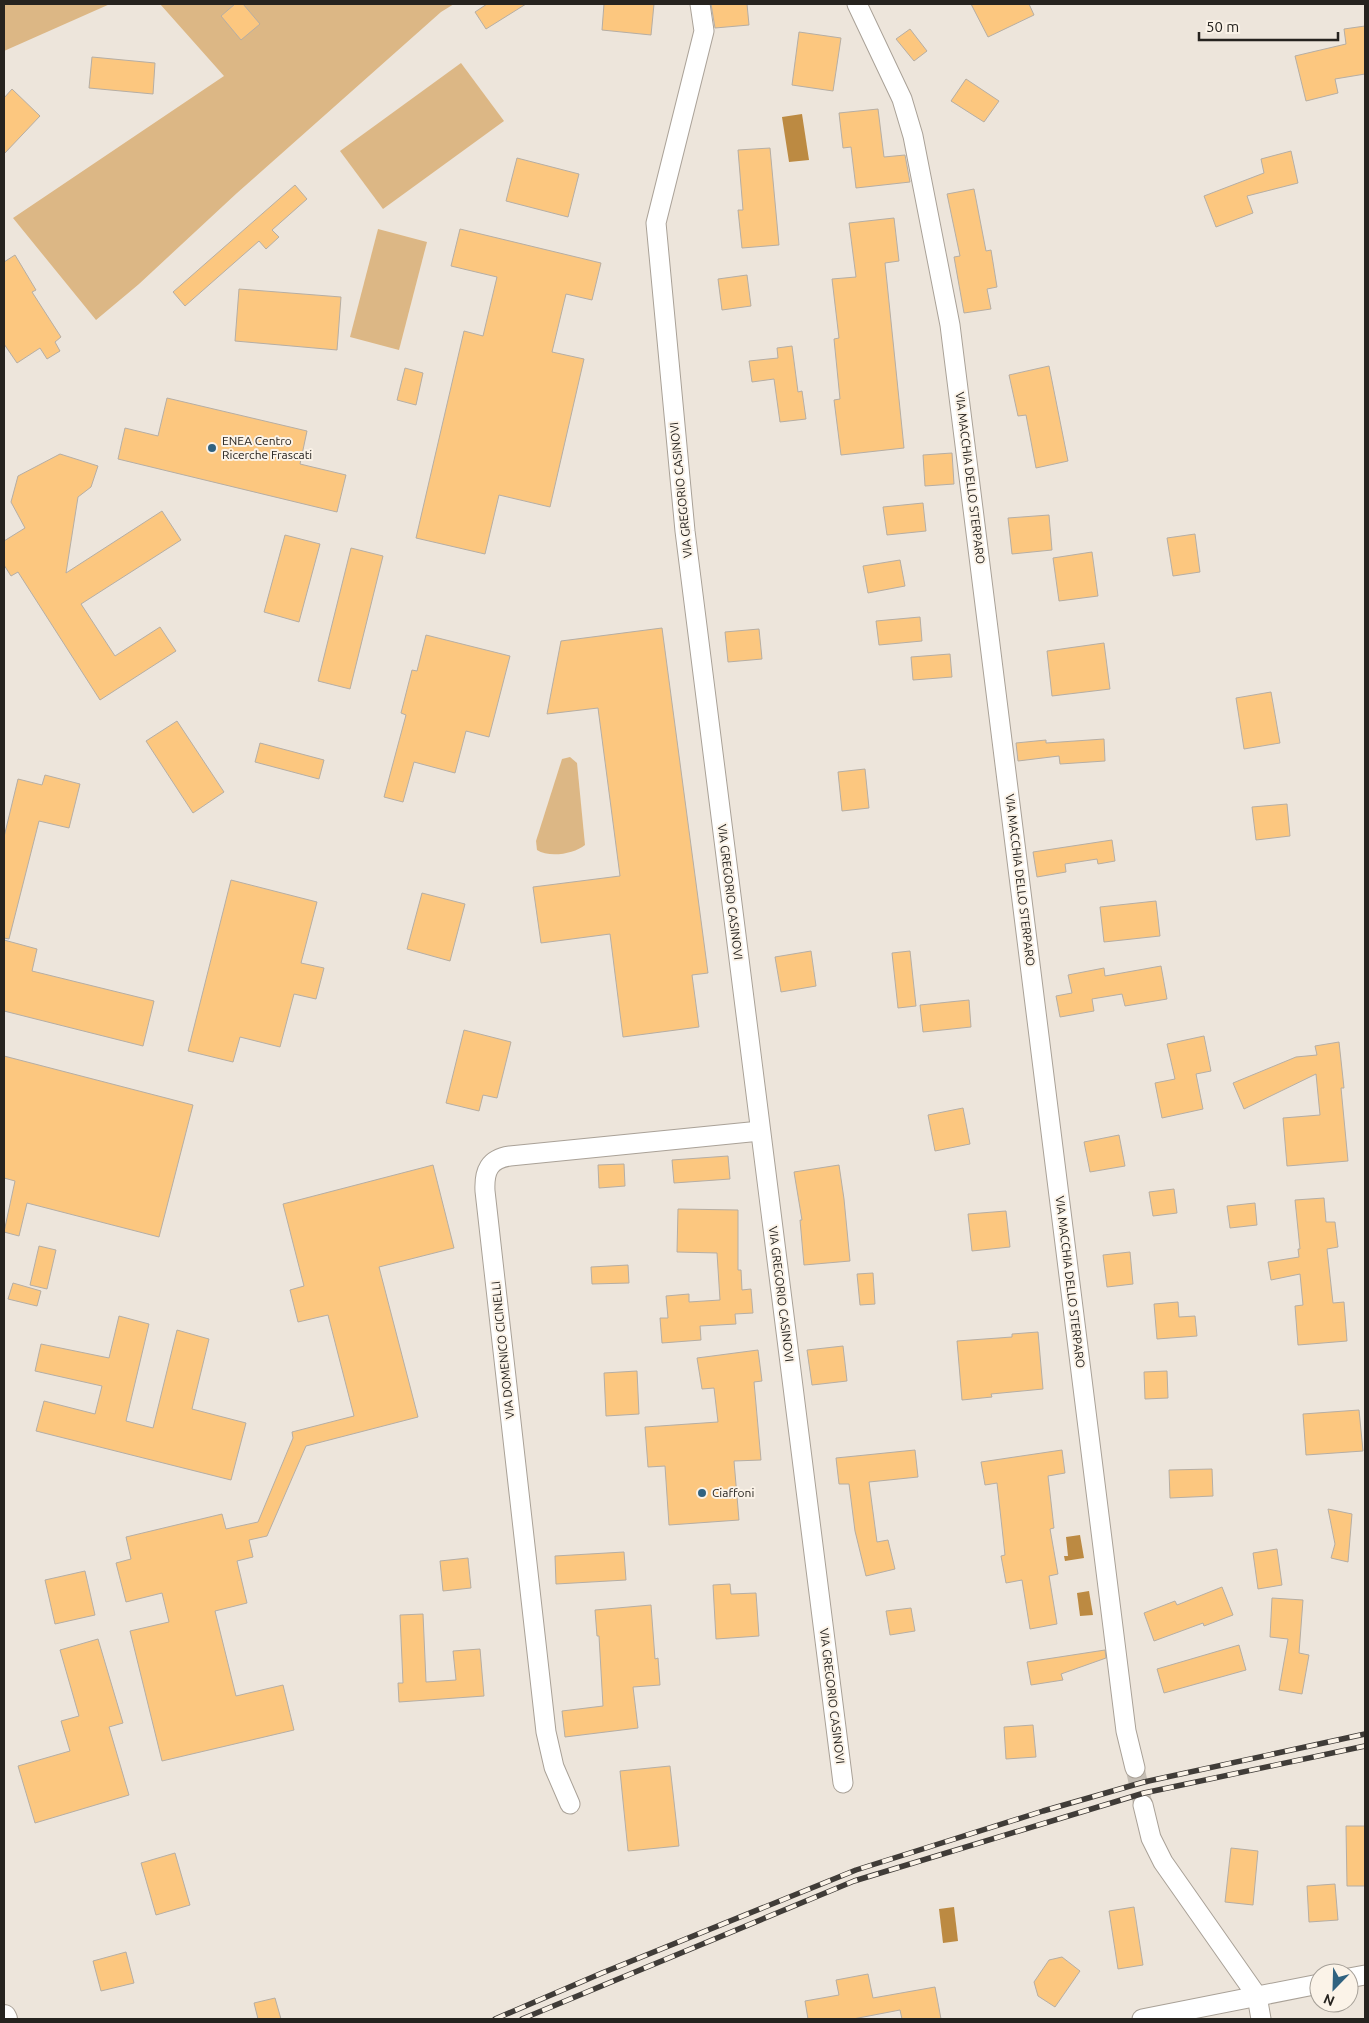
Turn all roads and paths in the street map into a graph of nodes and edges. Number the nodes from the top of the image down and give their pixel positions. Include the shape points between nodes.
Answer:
1 (700, 4) edge
2 (857, 4) edge
3 (760, 1131) junction
4 (1135, 1768) tunnel mouth
5 (843, 1783) dead end
6 (570, 1804) dead end
7 (1143, 1805) tunnel mouth
8 (1309, 1986) edge
9 (1257, 1996) junction
10 (1142, 2019) edge
11 (1261, 2019) edge

1 - 3 street, VIA GREGORIO CASINOVI via 704,31 656,223 684,531
2 - 4 street, VIA MACCHIA DELLO STERPARO via 908,115 950,325 1126,1731
3 - 5 street, VIA GREGORIO CASINOVI
3 - 6 street, VIA DOMENICO CICINELLI via 510,1156 493,1162 486,1172 486,1201 546,1732 554,1766
7 - 9 street via 1151,1838 1163,1862
8 - 9 street
9 - 10 street
9 - 11 street

